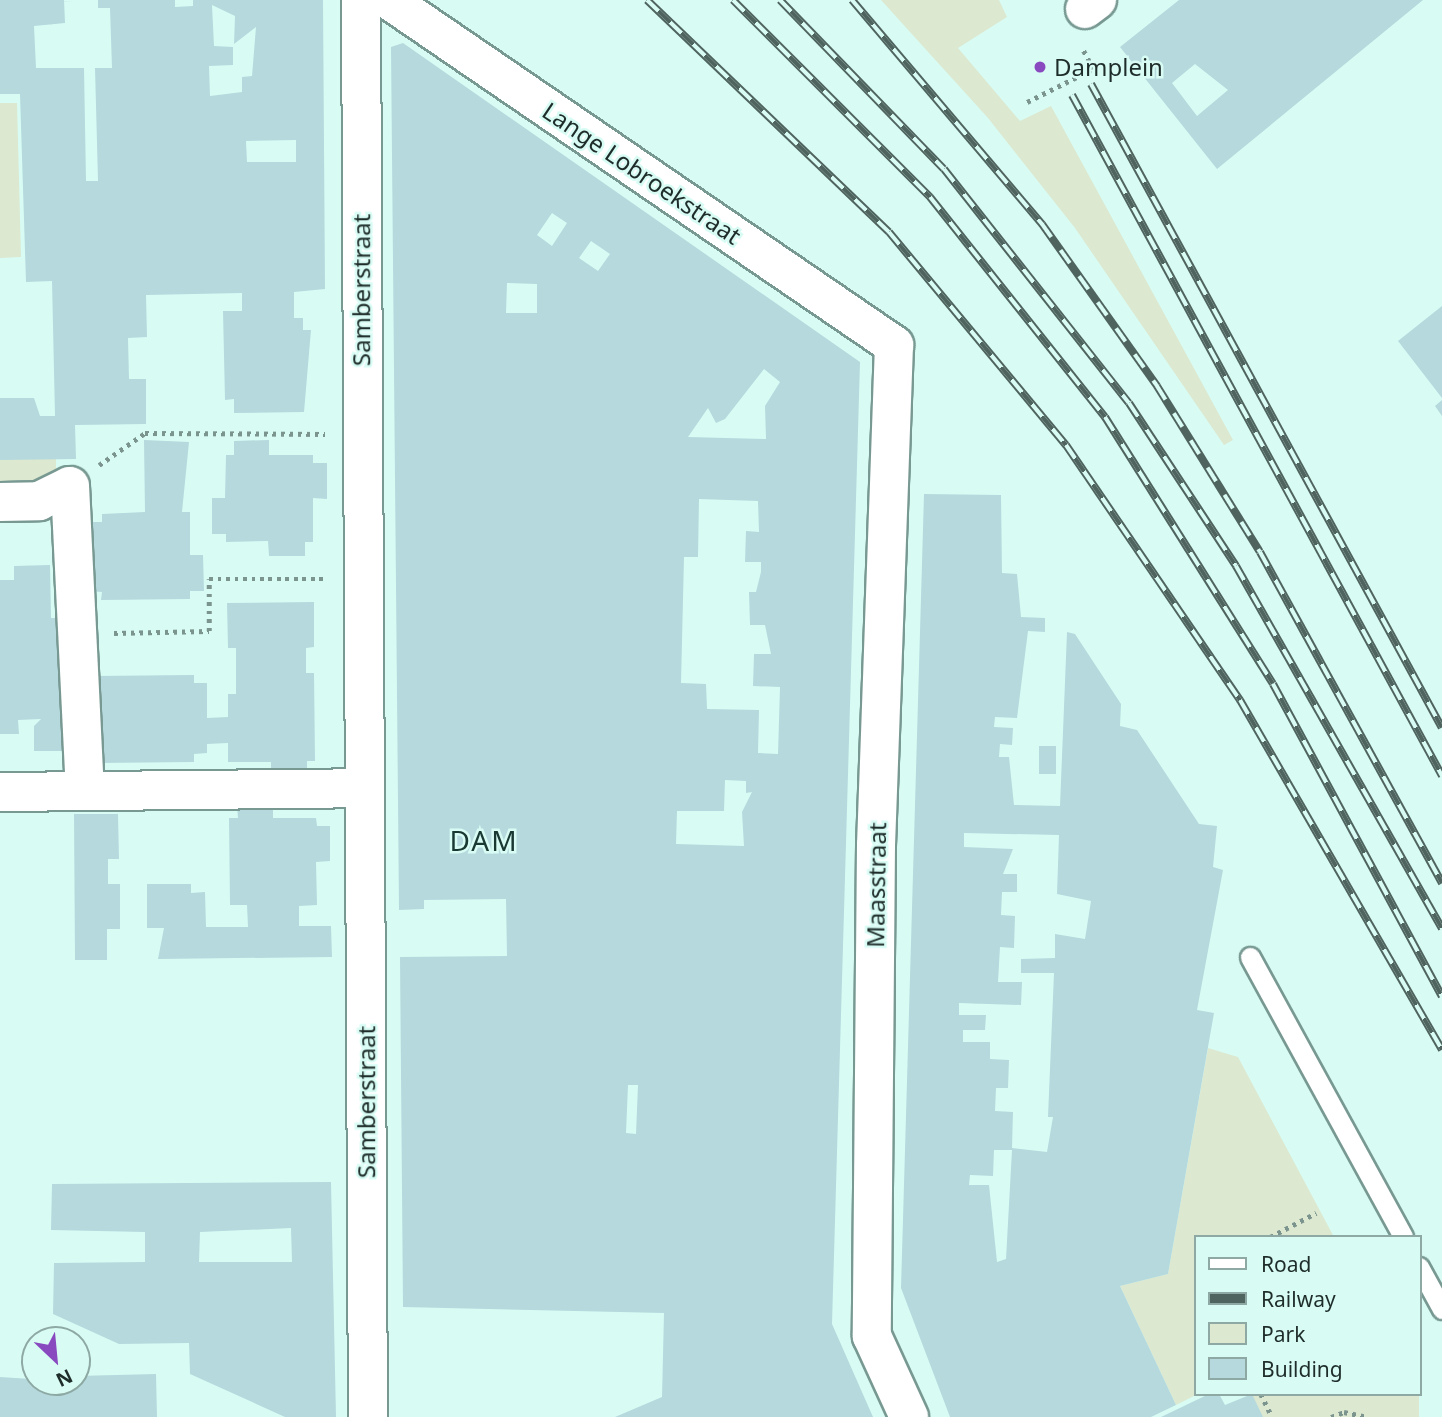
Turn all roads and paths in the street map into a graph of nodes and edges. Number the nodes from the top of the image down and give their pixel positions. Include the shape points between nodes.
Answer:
1 (361, 0) edge
2 (389, 0) edge
3 (1087, 18) edge
4 (1027, 102) dead end
5 (894, 345) joint
6 (361, 434) junction
7 (70, 486) junction
8 (0, 502) edge
9 (363, 579) junction
10 (78, 634) junction
11 (365, 788) junction
12 (85, 790) junction
13 (0, 792) edge
14 (1250, 957) dead end
15 (1316, 1213) dead end
16 (1274, 1235) edge
17 (1401, 1235) edge
18 (1421, 1271) edge
19 (1442, 1309) edge
20 (1262, 1396) edge
21 (368, 1417) edge
22 (909, 1417) edge
23 (1272, 1417) edge
24 (1331, 1417) edge
25 (1367, 1417) edge

1 - 6 street, Samberstraat
2 - 5 street, Lange Lobroekstraat
3 - 4 path via 1093,69
5 - 22 street, Maasstraat via 876,845 872,1336
6 - 7 path via 145,433
6 - 9 street, Samberstraat
7 - 8 street via 39,502
7 - 10 street via 71,610
9 - 10 path via 209,579 209,631
9 - 11 street, Samberstraat
10 - 12 street
11 - 12 street
11 - 21 street, Samberstraat
12 - 13 street
14 - 17 lane
15 - 16 path
18 - 19 lane
20 - 23 path
24 - 25 path via 1344,1412

